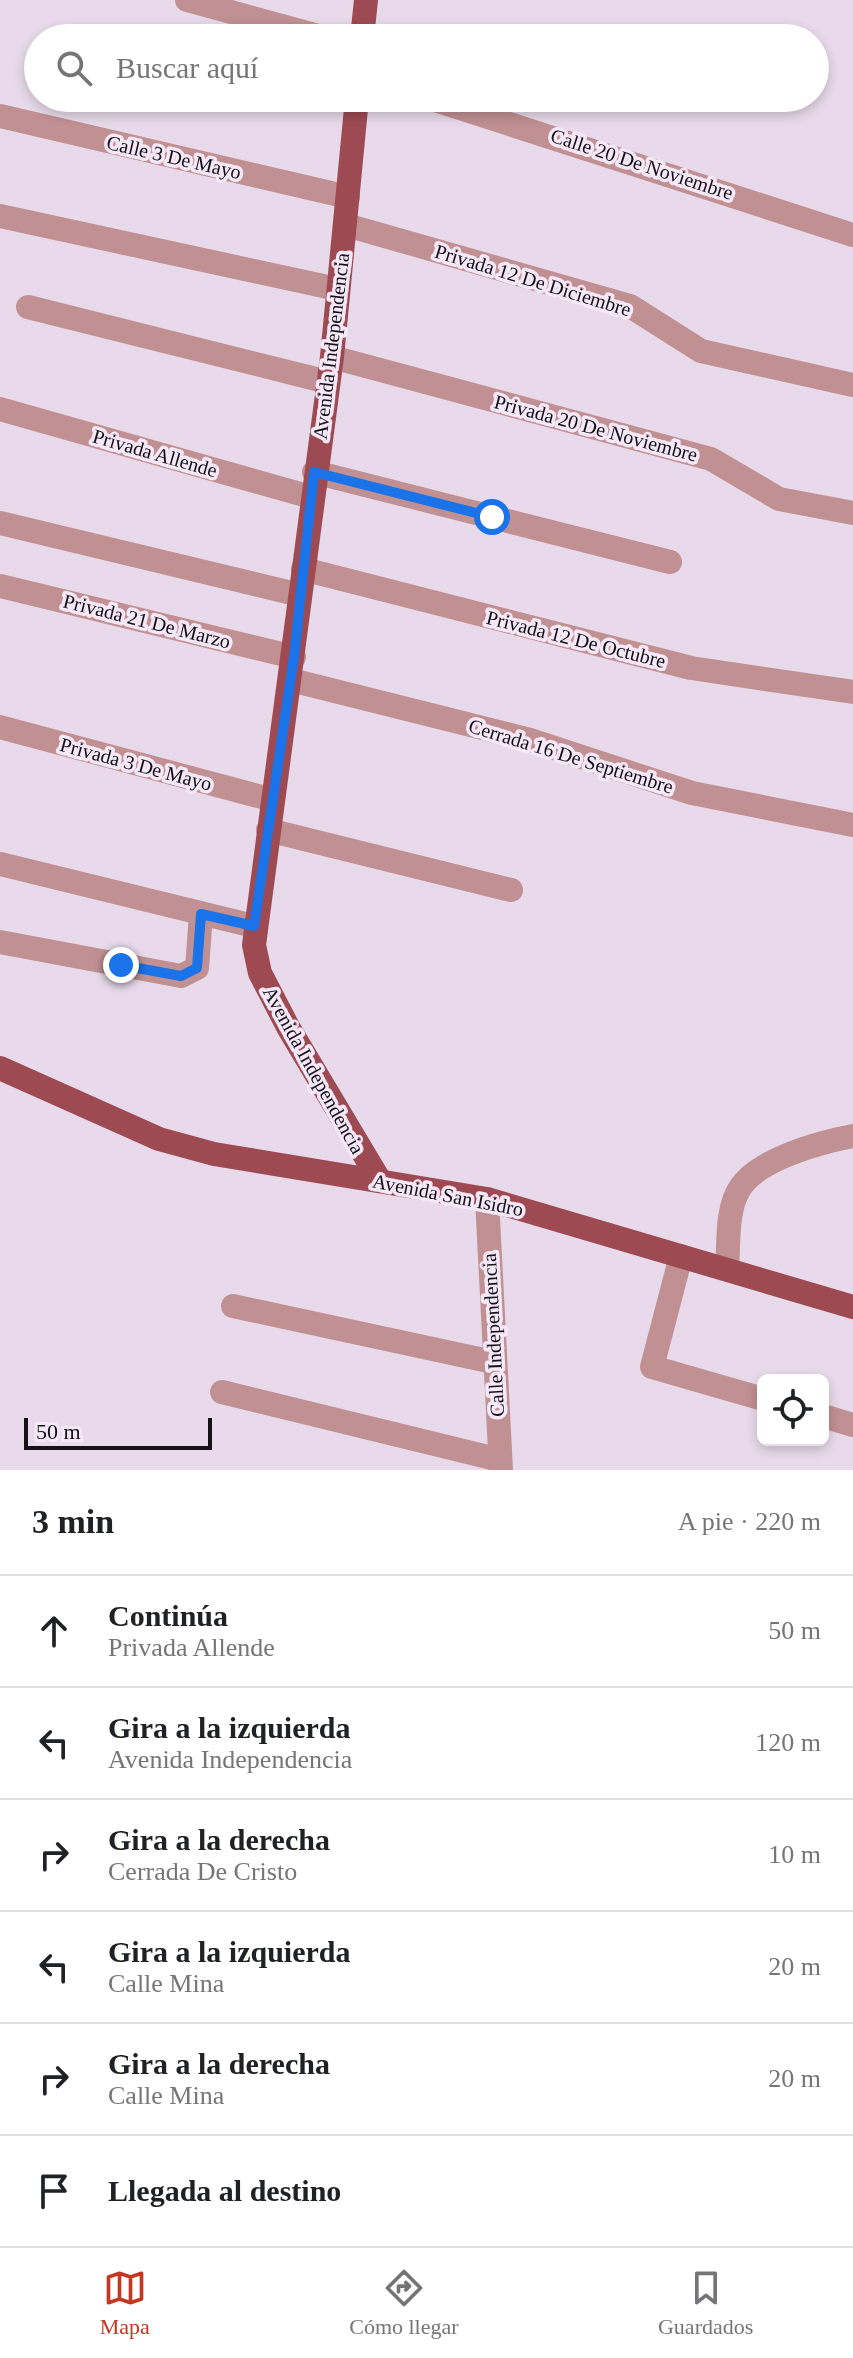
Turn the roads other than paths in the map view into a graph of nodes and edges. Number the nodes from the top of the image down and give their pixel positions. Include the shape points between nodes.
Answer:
1 (187, 0) edge
2 (366, 0) edge
3 (275, 24) edge
4 (363, 24) edge
5 (356, 112) edge
6 (472, 112) edge
7 (0, 116) edge
8 (348, 197) junction
9 (0, 216) edge
10 (346, 225) junction
11 (853, 235) edge
12 (337, 289) junction
13 (28, 307) dead end
14 (332, 357) junction
15 (328, 382) junction
16 (853, 385) edge
17 (0, 409) edge
18 (314, 472) junction
19 (311, 497) junction
20 (853, 513) edge
21 (0, 523) edge
22 (670, 562) dead end
23 (303, 569) junction
24 (0, 586) edge
25 (300, 595) junction
26 (293, 668) junction
27 (853, 692) edge
28 (0, 727) edge
29 (273, 800) junction
30 (853, 825) edge
31 (268, 830) junction
32 (0, 864) edge
33 (511, 890) dead end
34 (201, 914) junction
35 (254, 926) junction
36 (0, 942) edge
37 (0, 1068) edge
38 (853, 1136) edge
39 (380, 1181) junction
40 (487, 1199) junction
41 (681, 1256) junction
42 (727, 1269) junction
43 (233, 1306) dead end
44 (853, 1307) edge
45 (493, 1362) junction
46 (222, 1392) dead end
47 (757, 1397) edge
48 (829, 1418) edge
49 (853, 1425) edge
50 (501, 1465) edge

1 - 3 street
2 - 4 main road
5 - 8 main road, Avenida Independencia
6 - 11 street, Calle 20 De Noviembre
7 - 8 street, Calle 3 De Mayo
8 - 10 main road, Avenida Independencia
9 - 12 street
10 - 12 main road, Avenida Independencia
10 - 16 street, Privada 12 De Diciembre via 630,306 701,351
12 - 14 main road, Avenida Independencia
13 - 15 street
14 - 15 main road, Avenida Independencia
14 - 20 street, Privada 20 De Noviembre via 711,459 779,499
15 - 18 main road, Avenida Independencia
17 - 19 street, Privada Allende
18 - 19 main road, Avenida Independencia
18 - 22 street
19 - 23 main road, Avenida Independencia
21 - 25 street
23 - 25 main road, Avenida Independencia
23 - 27 street, Privada 12 De Octubre via 691,668
24 - 26 street, Privada 21 De Marzo
25 - 26 main road, Avenida Independencia
26 - 29 main road, Avenida Independencia
26 - 30 street, Cerrada 16 De Septiembre via 692,793
28 - 29 street, Privada 3 De Mayo
29 - 31 main road, Avenida Independencia
31 - 33 street
31 - 35 main road, Avenida Independencia
32 - 34 street
34 - 35 street
34 - 36 street via 197,968 181,976
35 - 39 main road, Avenida Independencia via 260,973
37 - 39 main road, Avenida San Isidro via 159,1139 214,1154
38 - 42 street via 821,1142 754,1172 739,1189 732,1209
39 - 40 main road, Avenida San Isidro
40 - 41 main road, Avenida San Isidro
40 - 45 street, Calle Independencia
41 - 42 main road, Avenida San Isidro
41 - 47 street via 652,1367
42 - 44 main road, Avenida San Isidro
43 - 45 street
45 - 50 street, Calle Independencia
46 - 50 street
48 - 49 street

